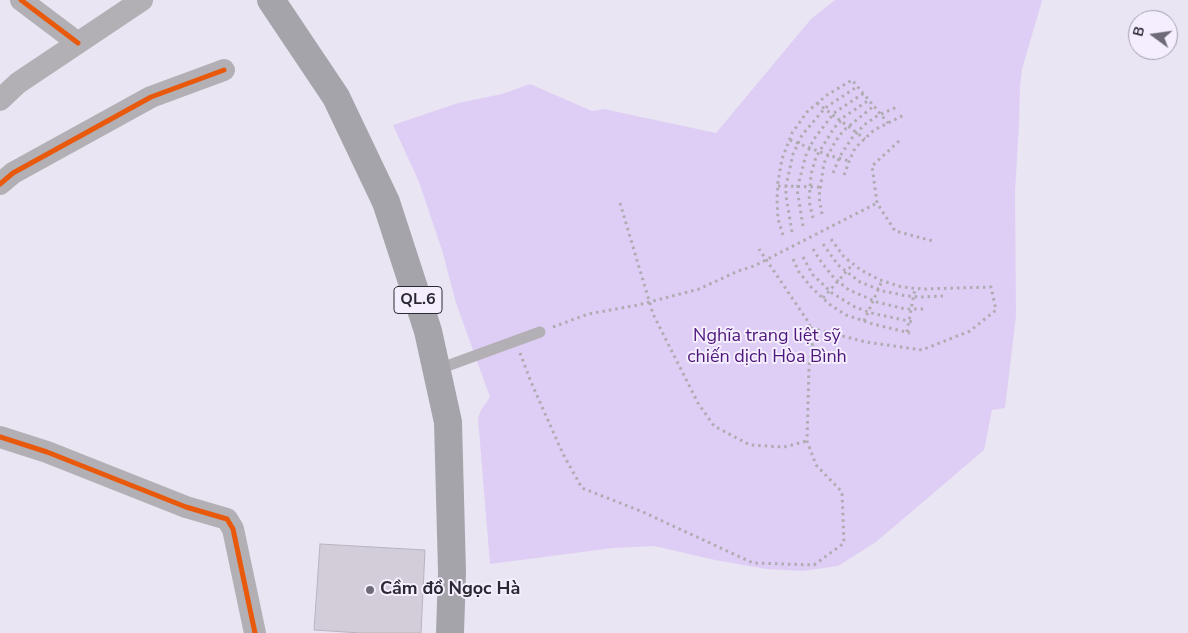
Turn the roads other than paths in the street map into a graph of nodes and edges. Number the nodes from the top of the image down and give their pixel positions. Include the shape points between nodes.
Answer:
1 (21, 0) edge
2 (142, 0) edge
3 (271, 0) edge
4 (78, 43) junction
5 (224, 70) dead end
6 (0, 100) edge
7 (0, 184) edge
8 (540, 332) road end
9 (436, 370) junction
10 (0, 437) edge
11 (256, 633) edge
12 (450, 633) edge

1 - 4 street
2 - 4 street
3 - 9 highway, QL.6 via 336,97 386,202 428,331
4 - 6 street via 18,83
5 - 7 street via 151,97 13,173
8 - 9 lane
9 - 12 highway, QL.6 via 448,422 452,572
10 - 11 street via 47,452 186,507 227,519 233,529

